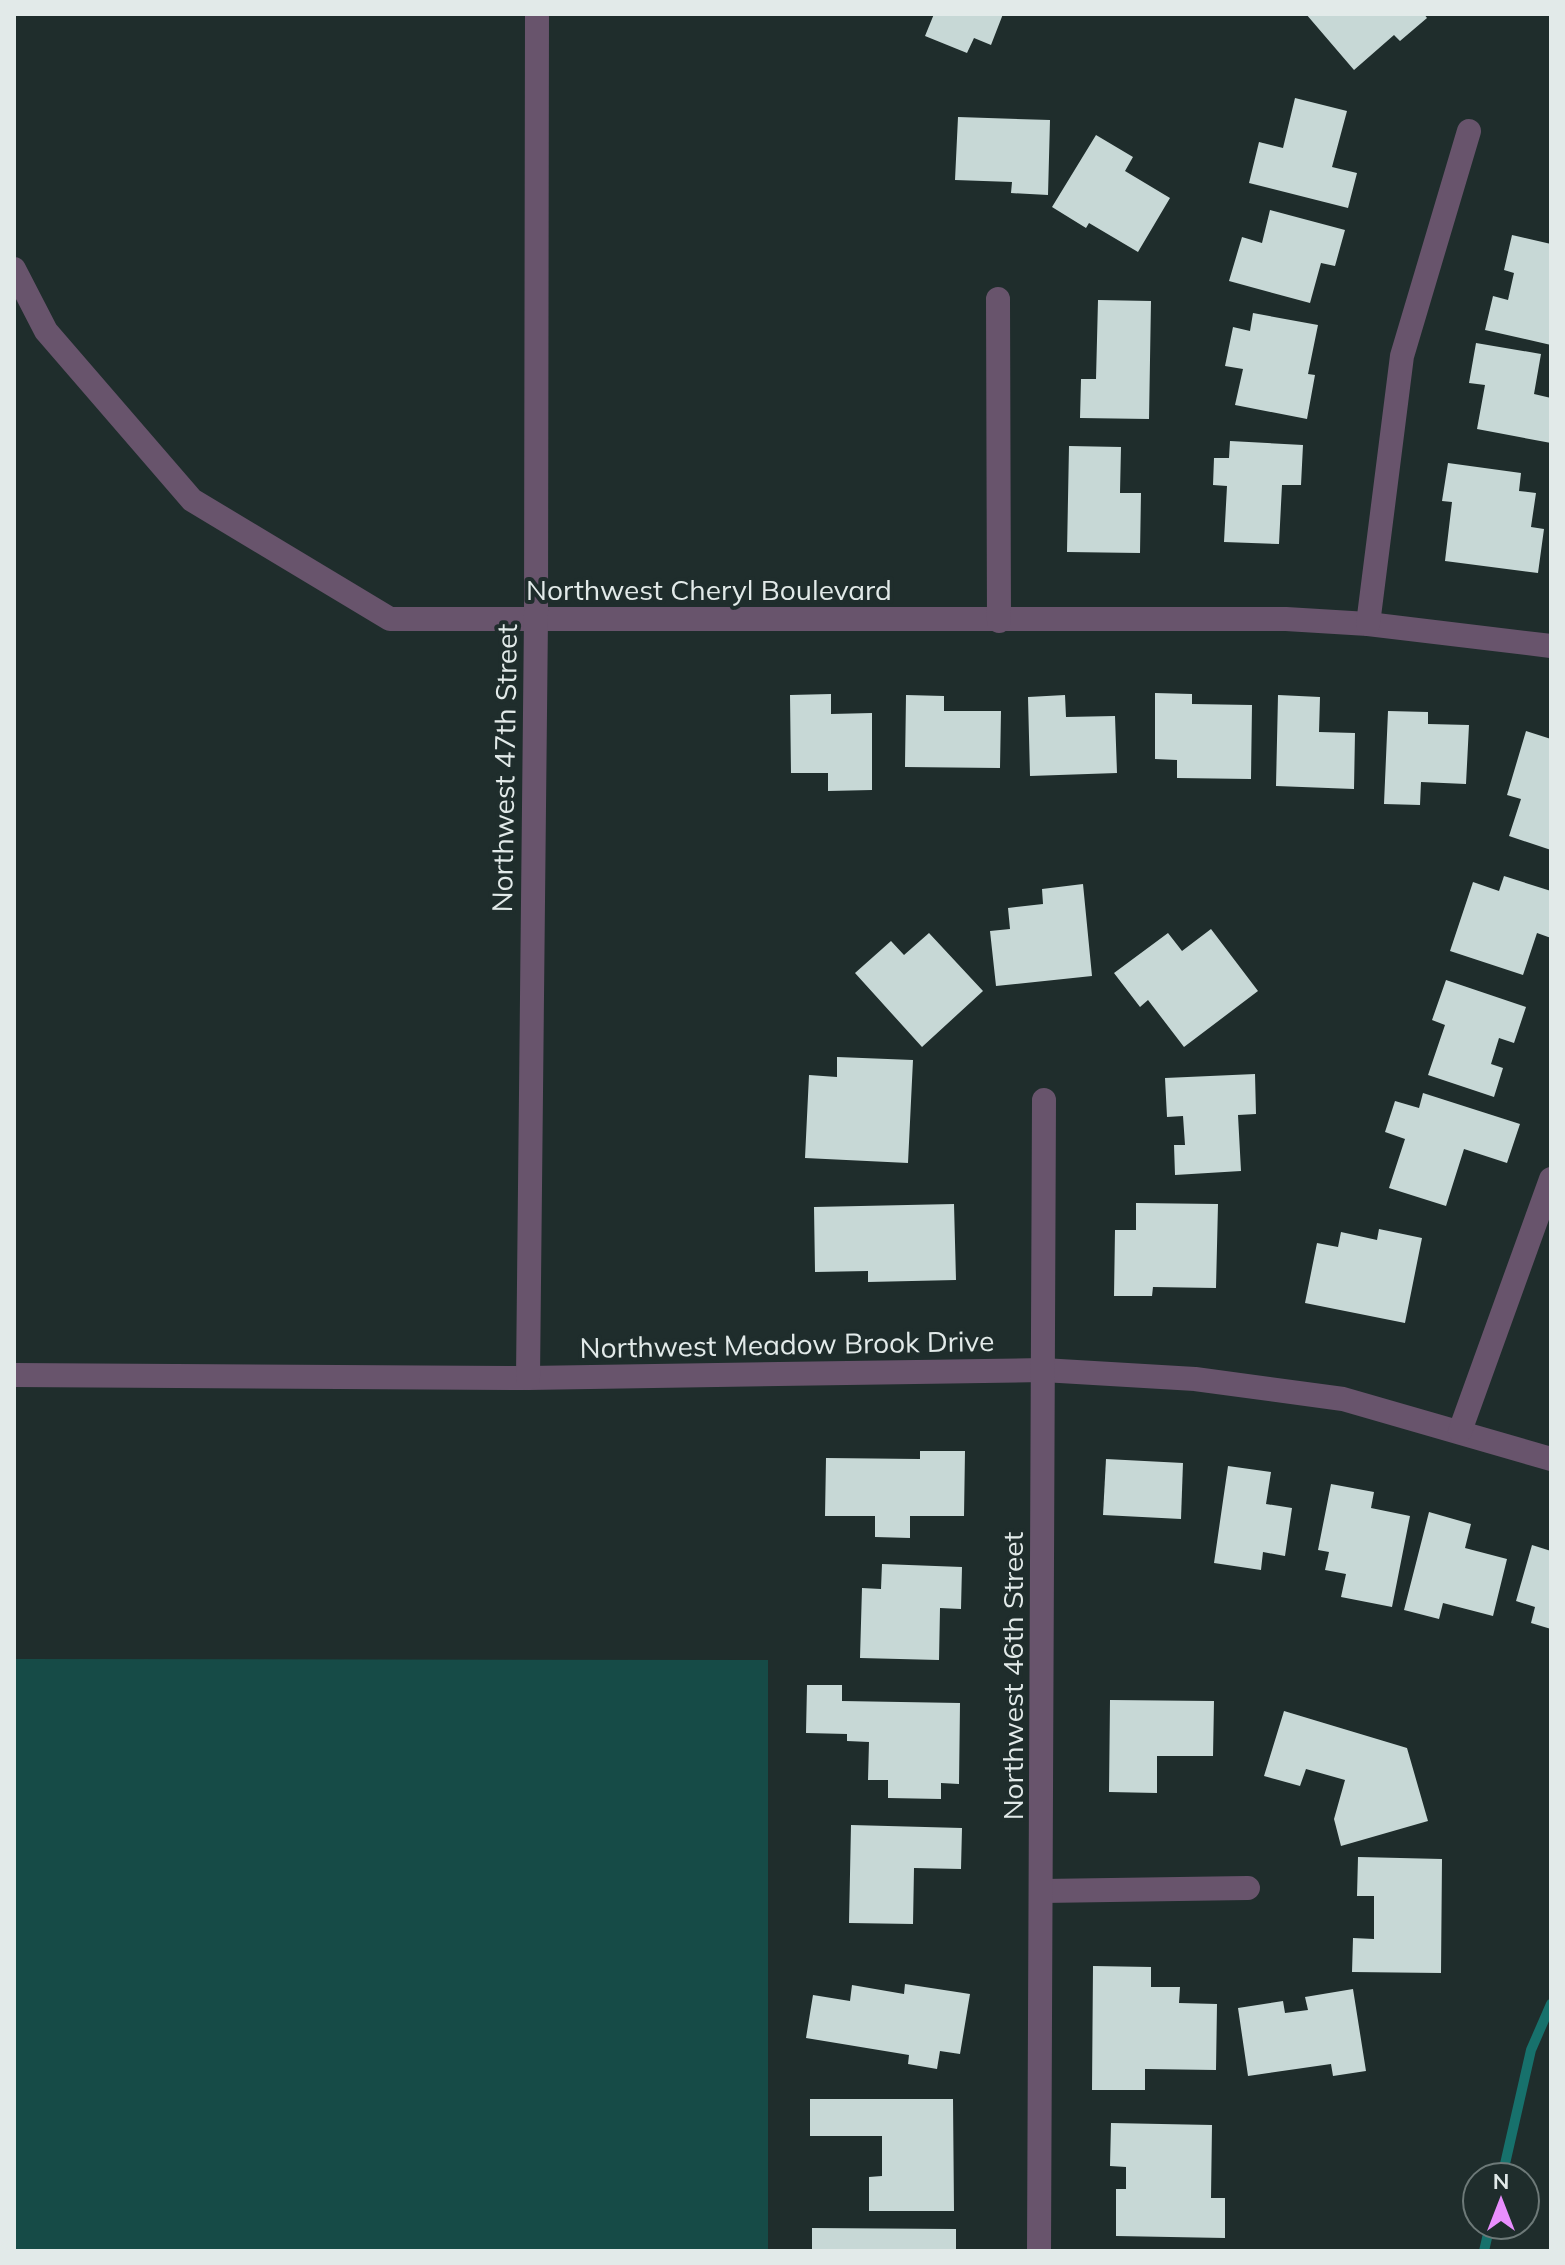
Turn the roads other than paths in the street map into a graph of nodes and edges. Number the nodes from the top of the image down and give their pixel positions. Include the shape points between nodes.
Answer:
1 (537, 14) edge
2 (1469, 131) dead end
3 (14, 269) edge
4 (998, 299) dead end
5 (536, 617) junction
6 (999, 621) junction
7 (1368, 624) junction
8 (1551, 646) edge
9 (1044, 1100) dead end
10 (1551, 1179) edge
11 (1043, 1370) junction
12 (14, 1375) edge
13 (528, 1378) junction
14 (1460, 1431) junction
15 (1551, 1459) edge
16 (1248, 1888) dead end
17 (1042, 1891) junction
18 (1039, 2251) edge

1 - 5 street, Northwest 47th Street
2 - 7 street via 1402,356
3 - 5 street, Northwest Cheryl Boulevard via 46,331 192,500 390,619
4 - 6 street
5 - 6 street, Northwest Cheryl Boulevard
5 - 13 street, Northwest 47th Street
6 - 7 street, Northwest Cheryl Boulevard via 1286,619
7 - 8 street, Northwest Cheryl Boulevard
9 - 11 street, Northwest 46th Street
10 - 14 street
11 - 13 street, Northwest Meadow Brook Drive
11 - 14 street, Northwest Meadow Brook Drive via 1195,1379 1343,1399
11 - 17 street, Northwest 46th Street
12 - 13 street, Northwest Meadow Brook Drive
14 - 15 street, Northwest Meadow Brook Drive
16 - 17 street
17 - 18 street, Northwest 46th Street

